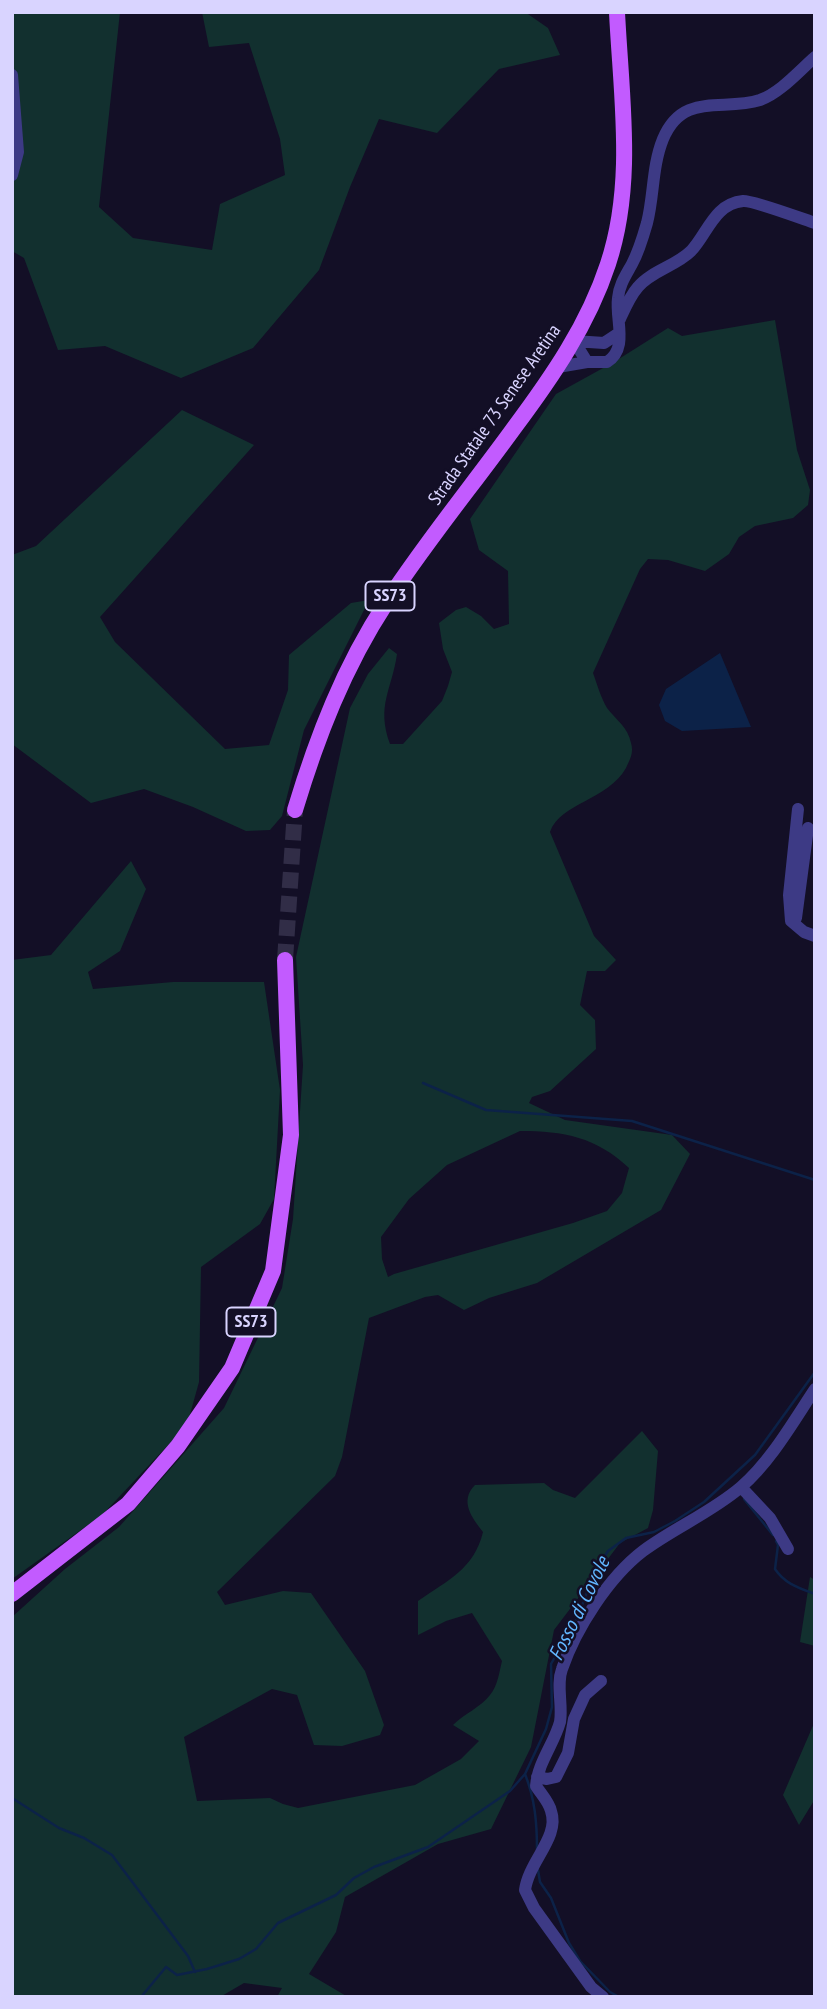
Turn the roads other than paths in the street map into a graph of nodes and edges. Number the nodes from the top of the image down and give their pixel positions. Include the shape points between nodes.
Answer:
1 (617, 12) edge
2 (815, 57) edge
3 (12, 75) edge
4 (12, 175) edge
5 (815, 223) edge
6 (587, 318) junction
7 (620, 326) junction
8 (574, 341) junction
9 (594, 342) junction
10 (587, 362) junction
11 (558, 367) junction
12 (798, 809) dead end
13 (295, 810) tunnel mouth
14 (808, 828) dead end
15 (795, 925) junction
16 (815, 936) edge
17 (285, 960) tunnel mouth
18 (814, 1391) edge
19 (741, 1487) junction
20 (788, 1549) dead end
21 (12, 1594) edge
22 (601, 1681) dead end
23 (537, 1777) junction
24 (603, 1997) edge

1 - 6 main road, Strada Statale 73 Senese Aretina / SS73 via 625,165 622,207 609,263
2 - 7 street via 762,99 704,105 676,119 656,159 640,247 619,290
3 - 4 street via 18,152
5 - 7 street via 744,201 724,209 713,216 689,253 640,284 629,298
6 - 8 main road, Strada Statale 73 Senese Aretina / SS73
6 - 9 street
7 - 9 street via 611,340
7 - 10 street via 614,358
8 - 9 street
8 - 10 street
8 - 11 main road, Strada Statale 73 Senese Aretina / SS73
10 - 11 street
11 - 13 main road, Strada Statale 73 Senese Aretina / SS73 via 386,603 344,676 314,746
12 - 15 street via 789,895
14 - 15 street
15 - 16 street
17 - 21 main road, SS73 via 291,1135 273,1271 232,1368 178,1446 128,1504
18 - 19 street via 766,1460
19 - 20 street via 770,1518
19 - 23 street via 638,1556 588,1614 561,1670 560,1721
22 - 23 street via 585,1695 556,1777
23 - 24 street via 536,1786 551,1810 553,1832 529,1872 525,1890 591,1987

